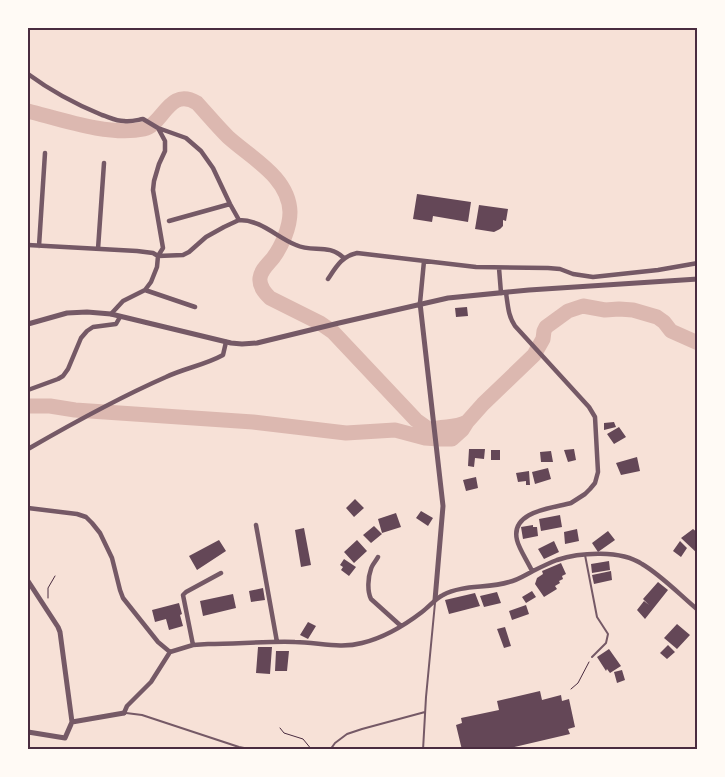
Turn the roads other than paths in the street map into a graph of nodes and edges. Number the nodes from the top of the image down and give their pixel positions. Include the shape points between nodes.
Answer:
1 (28, 74) edge
2 (157, 128) junction
3 (45, 153) dead end
4 (104, 163) dead end
5 (230, 204) junction
6 (239, 220) junction
7 (170, 221) dead end
8 (28, 245) edge
9 (40, 246) junction
10 (98, 249) junction
11 (158, 256) junction
12 (344, 258) junction
13 (424, 261) junction
14 (698, 263) edge
15 (500, 268) junction
16 (328, 279) dead end
17 (698, 279) edge
18 (145, 290) junction
19 (504, 293) junction
20 (420, 303) junction
21 (195, 307) dead end
22 (111, 314) junction
23 (120, 317) junction
24 (28, 324) edge
25 (226, 342) junction
26 (28, 390) edge
27 (28, 449) edge
28 (28, 508) edge
29 (256, 524) dead end
30 (585, 555) junction
31 (378, 557) dead end
32 (532, 571) junction
33 (222, 573) dead end
34 (28, 581) edge
35 (435, 600) junction
36 (698, 610) edge
37 (401, 626) junction
38 (277, 642) junction
39 (193, 645) junction
40 (170, 652) junction
41 (592, 657) road end
42 (425, 712) junction
43 (124, 713) junction
44 (72, 722) junction
45 (28, 732) edge
46 (254, 750) edge
47 (330, 750) edge
48 (423, 750) edge

1 - 2 street via 79,106 113,119 143,119
2 - 5 street via 186,138 201,151 214,168
2 - 11 street via 165,142 154,181 163,248
3 - 9 street
4 - 10 street
5 - 6 street
5 - 7 street
6 - 11 street via 206,237 183,255
6 - 12 street via 256,223 297,246 333,250
8 - 9 street
9 - 10 street
10 - 11 street
11 - 18 street via 157,267
12 - 13 street via 357,253
12 - 16 street
13 - 15 street
13 - 20 street
14 - 15 street via 593,277 560,269
15 - 19 street
17 - 19 street
18 - 21 street
18 - 22 street via 123,301
19 - 20 street
19 - 32 street via 511,320 595,417 598,472 595,483 577,500 532,513 518,526 517,540
20 - 25 street via 257,343
20 - 35 street via 443,506
22 - 23 street
22 - 24 street via 67,314
23 - 25 street
23 - 26 street via 116,324 87,331 63,376
25 - 27 street via 223,355 214,360 168,376 114,401
28 - 40 street via 78,514 92,522 112,558 123,598
29 - 38 street
30 - 32 street via 558,560
30 - 36 street via 608,555 643,564
30 - 41 lane via 597,617 608,634 606,643
31 - 37 street via 371,567 369,595
32 - 35 street via 510,582 466,588
33 - 39 street via 183,595
34 - 44 street via 60,632
35 - 37 street
35 - 42 lane
37 - 38 street via 355,645
38 - 39 street
39 - 40 street
40 - 43 street via 151,682
42 - 47 lane via 347,734
42 - 48 lane
43 - 44 street
43 - 46 lane via 142,715
44 - 45 street via 65,738

